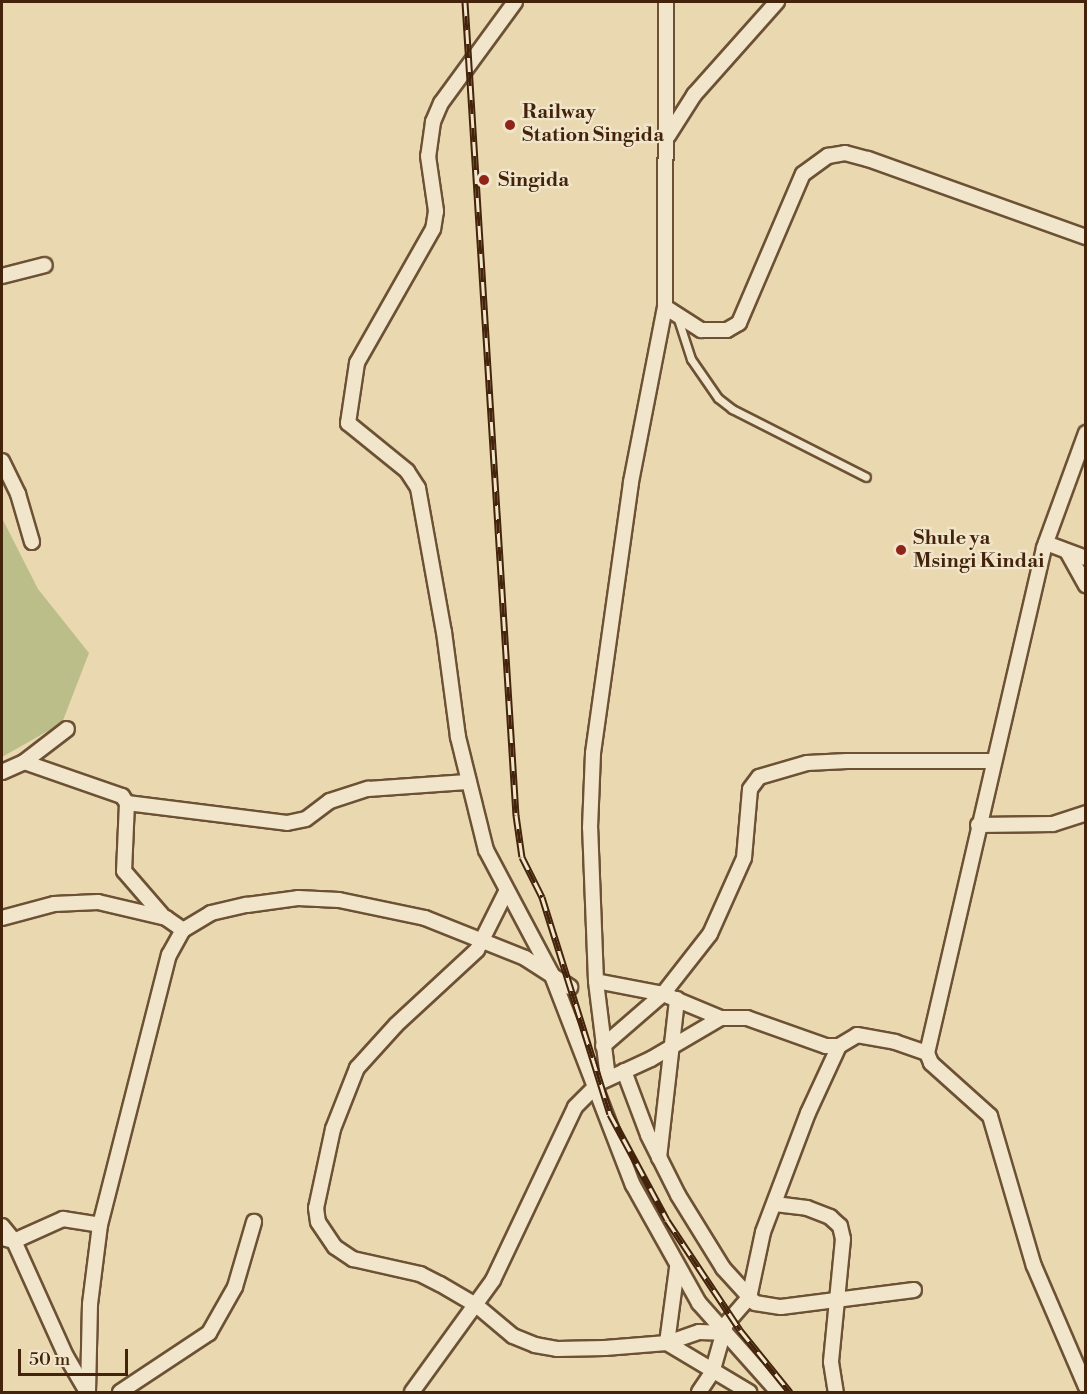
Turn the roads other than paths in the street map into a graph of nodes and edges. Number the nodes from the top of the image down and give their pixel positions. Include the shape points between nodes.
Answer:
1 (515, 2) edge
2 (666, 2) edge
3 (777, 2) edge
4 (668, 136) junction
5 (1086, 237) edge
6 (45, 265) dead end
7 (2, 276) edge
8 (665, 307) junction
9 (678, 319) junction
10 (1086, 433) edge
11 (2, 461) edge
12 (866, 477) dead end
13 (33, 542) dead end
14 (1046, 543) junction
15 (1068, 553) junction
16 (1086, 558) edge
17 (1086, 585) edge
18 (67, 729) dead end
19 (993, 760) junction
20 (24, 762) junction
21 (6, 770) edge
22 (2, 781) edge
23 (467, 783) junction
24 (127, 803) junction
25 (1086, 813) edge
26 (978, 825) junction
27 (506, 892) junction
28 (2, 918) edge
29 (166, 918) junction
30 (183, 930) junction
31 (483, 941) junction
32 (551, 973) junction
33 (596, 981) junction
34 (570, 987) dead end
35 (663, 994) junction
36 (677, 999) junction
37 (721, 1018) junction
38 (675, 1045) junction
39 (603, 1046) junction
40 (839, 1046) junction
41 (927, 1053) junction
42 (624, 1071) junction
43 (608, 1078) junction
44 (593, 1087) junction
45 (659, 1158) junction
46 (776, 1204) junction
47 (254, 1222) dead end
48 (100, 1225) junction
49 (2, 1226) edge
50 (8, 1240) edge
51 (677, 1268) junction
52 (914, 1290) dead end
53 (749, 1298) junction
54 (839, 1298) junction
55 (476, 1305) junction
56 (723, 1333) junction
57 (667, 1343) junction
58 (712, 1373) junction
59 (1086, 1387) edge
60 (88, 1392) edge
61 (120, 1392) edge
62 (412, 1392) edge
63 (699, 1392) edge
64 (749, 1392) edge
65 (778, 1392) edge
66 (836, 1392) edge

1 - 23 street via 441,103 428,156 436,211 433,229 357,363 348,415 348,423 408,471 418,488
2 - 4 street
3 - 4 street via 694,95
4 - 8 street
5 - 9 street via 868,159 845,153 828,156 802,174 739,323 727,330 701,330
6 - 7 street
8 - 9 street
8 - 33 street via 631,482 593,753 590,828
9 - 12 lane via 691,359 718,398 732,409
10 - 14 street
11 - 13 street via 18,494
14 - 15 street
14 - 19 street
15 - 16 street
15 - 17 street
18 - 20 street
19 - 26 street
19 - 35 street via 847,760 807,764 759,777 750,789 744,858 725,906 691,963
20 - 21 street
20 - 24 street via 114,792
21 - 22 street
23 - 24 street via 368,789 330,801 297,822
23 - 27 street via 486,850
24 - 29 street via 124,872
25 - 26 street via 1053,824
26 - 41 street
27 - 31 street
27 - 32 street
28 - 29 street via 78,901 122,905
29 - 30 street
30 - 31 street via 211,913 317,897 425,918
30 - 48 street via 169,955 162,979
31 - 32 street
31 - 55 street via 357,1068 339,1106 316,1208 325,1234 353,1259 420,1275
32 - 34 street
32 - 44 street
33 - 35 street
33 - 39 street
35 - 36 street
35 - 39 street
36 - 37 street
36 - 38 street
37 - 38 street
37 - 40 street via 747,1018 809,1042
38 - 42 street
38 - 45 street
39 - 43 street
40 - 41 street via 857,1035
40 - 46 street via 808,1113
41 - 59 street via 931,1063 990,1116 1034,1266
42 - 43 street
42 - 45 street
43 - 44 street
44 - 51 street via 633,1185
44 - 55 street via 564,1128 506,1255
45 - 53 street via 704,1240
46 - 53 street via 763,1232
46 - 54 street via 807,1208 830,1217 840,1226 843,1239
47 - 61 street via 235,1287 209,1333
48 - 50 street via 63,1220
48 - 60 street via 90,1304
49 - 50 street
50 - 60 street
51 - 56 street
51 - 57 street
52 - 54 street
53 - 54 street via 770,1307
53 - 56 street
54 - 66 street via 831,1362
55 - 57 street via 513,1336 535,1345 579,1350
55 - 62 street
56 - 57 street via 699,1332
56 - 58 street
56 - 65 street
57 - 58 street
58 - 63 street
58 - 64 street

